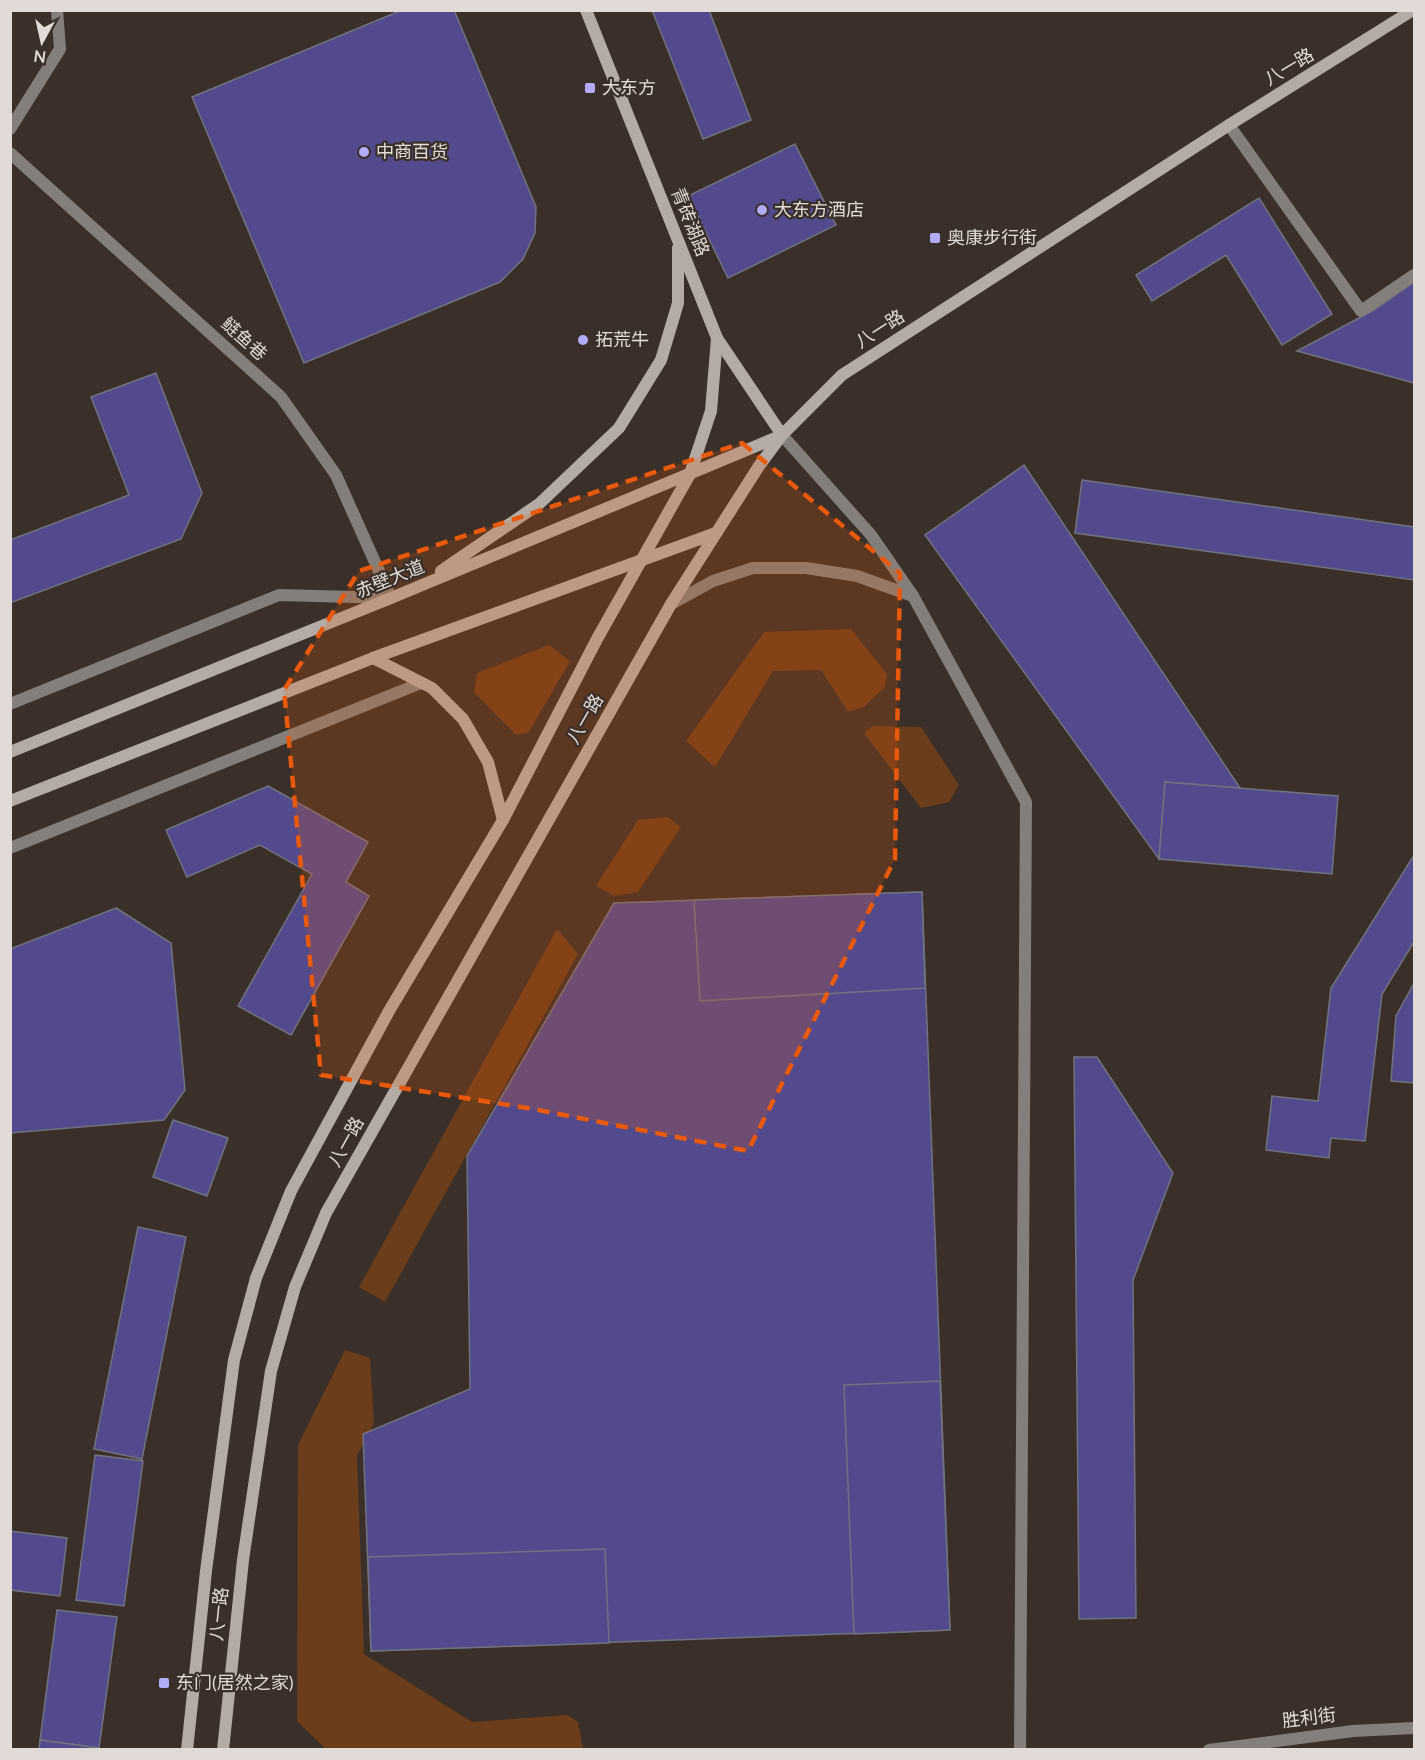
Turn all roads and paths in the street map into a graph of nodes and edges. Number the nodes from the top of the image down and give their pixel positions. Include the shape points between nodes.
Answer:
1 (57, 10) edge
2 (586, 10) edge
3 (1413, 10) edge
4 (1229, 125) junction
5 (10, 129) edge
6 (10, 153) edge
7 (678, 241) junction
8 (1414, 275) edge
9 (717, 338) junction
10 (782, 435) junction
11 (690, 474) junction
12 (716, 533) junction
13 (642, 560) junction
14 (419, 586) junction
15 (913, 596) junction
16 (391, 598) junction
17 (671, 604) junction
18 (372, 658) junction
19 (421, 682) junction
20 (10, 704) edge
21 (10, 752) edge
22 (10, 801) edge
23 (503, 820) junction
24 (10, 848) edge
25 (1414, 1728) edge
26 (187, 1749) edge
27 (223, 1749) edge
28 (1020, 1749) edge
29 (1209, 1749) edge

1 - 5 street via 60,49
2 - 7 main road, 青砖湖路
3 - 4 main road, 八一路
4 - 8 street via 1361,311
4 - 10 main road, 八一路 via 842,375
6 - 16 street, 鲢鱼巷 via 281,397 336,475
7 - 9 main road, 青砖湖路
7 - 14 main road via 678,303 661,360 619,428 539,504
9 - 10 main road, 青砖湖路
9 - 11 main road, 八一路 via 711,411
10 - 11 main road, 赤壁大道
10 - 12 main road, 八一路
10 - 15 street via 871,535
11 - 13 main road, 八一路
11 - 14 main road, 赤壁大道
12 - 13 main road
12 - 17 main road, 八一路
13 - 18 main road
13 - 23 main road, 八一路
14 - 16 main road, 赤壁大道
15 - 17 street via 857,576 806,568 753,567 713,581
15 - 28 street via 1026,802
16 - 20 street via 279,595
16 - 21 main road, 赤壁大道
17 - 27 main road, 八一路 via 326,1213 295,1287 271,1371 243,1560
18 - 19 main road
18 - 22 main road
19 - 23 main road via 463,719 488,762
19 - 24 street
23 - 26 main road, 八一路 via 389,1011 296,1181 256,1278 234,1360
25 - 29 street, 胜利街 via 1353,1731

